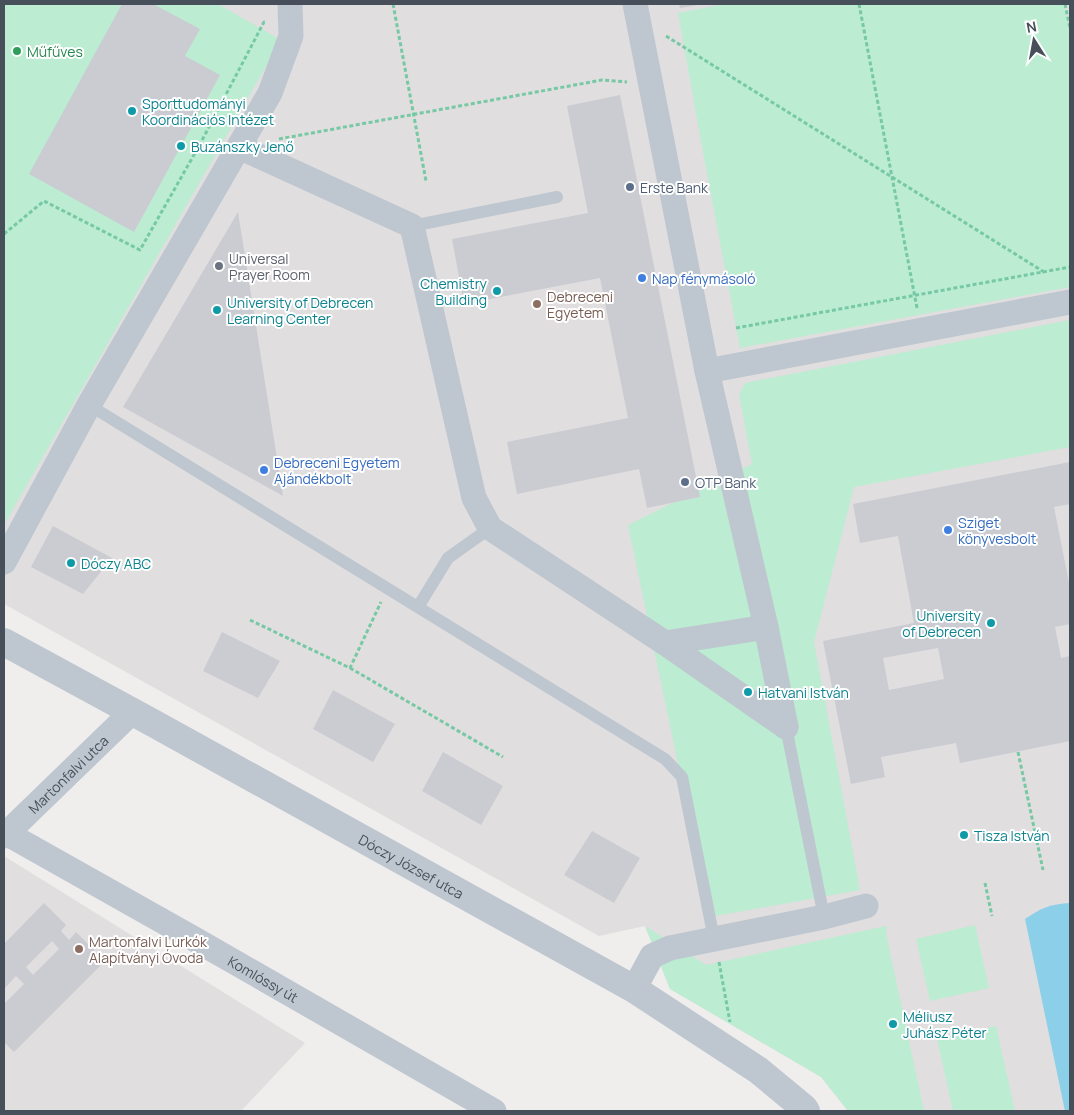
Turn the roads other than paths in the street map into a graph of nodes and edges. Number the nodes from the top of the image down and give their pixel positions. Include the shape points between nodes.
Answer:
1 (290, 11) edge
2 (636, 11) edge
3 (239, 146) junction
4 (557, 196) dead end
5 (412, 226) junction
6 (1070, 302) edge
7 (707, 370) junction
8 (89, 405) junction
9 (490, 528) junction
10 (4, 562) edge
11 (418, 607) junction
12 (766, 627) junction
13 (4, 642) edge
14 (665, 643) junction
15 (132, 712) junction
16 (786, 726) junction
17 (5, 834) edge
18 (866, 906) dead end
19 (824, 917) junction
20 (714, 939) junction
21 (634, 989) junction
22 (494, 1111) edge
23 (806, 1111) edge

1 - 3 street via 291,36 270,93
2 - 7 street
3 - 5 street
3 - 8 street
4 - 5 lane
5 - 9 street via 474,498
6 - 7 street
7 - 12 street
8 - 10 street
8 - 11 lane
9 - 11 lane via 448,558
9 - 14 street
11 - 20 lane via 665,758 682,777
12 - 14 street
12 - 16 street
13 - 15 street, Dóczy József utca
14 - 16 street
15 - 17 street, Martonfalvi utca
15 - 21 street, Dóczy József utca
16 - 19 lane
17 - 22 street, Komlóssy út
18 - 19 street
19 - 20 street
20 - 21 street via 670,948 652,956
21 - 23 street, Dóczy József utca via 758,1070

